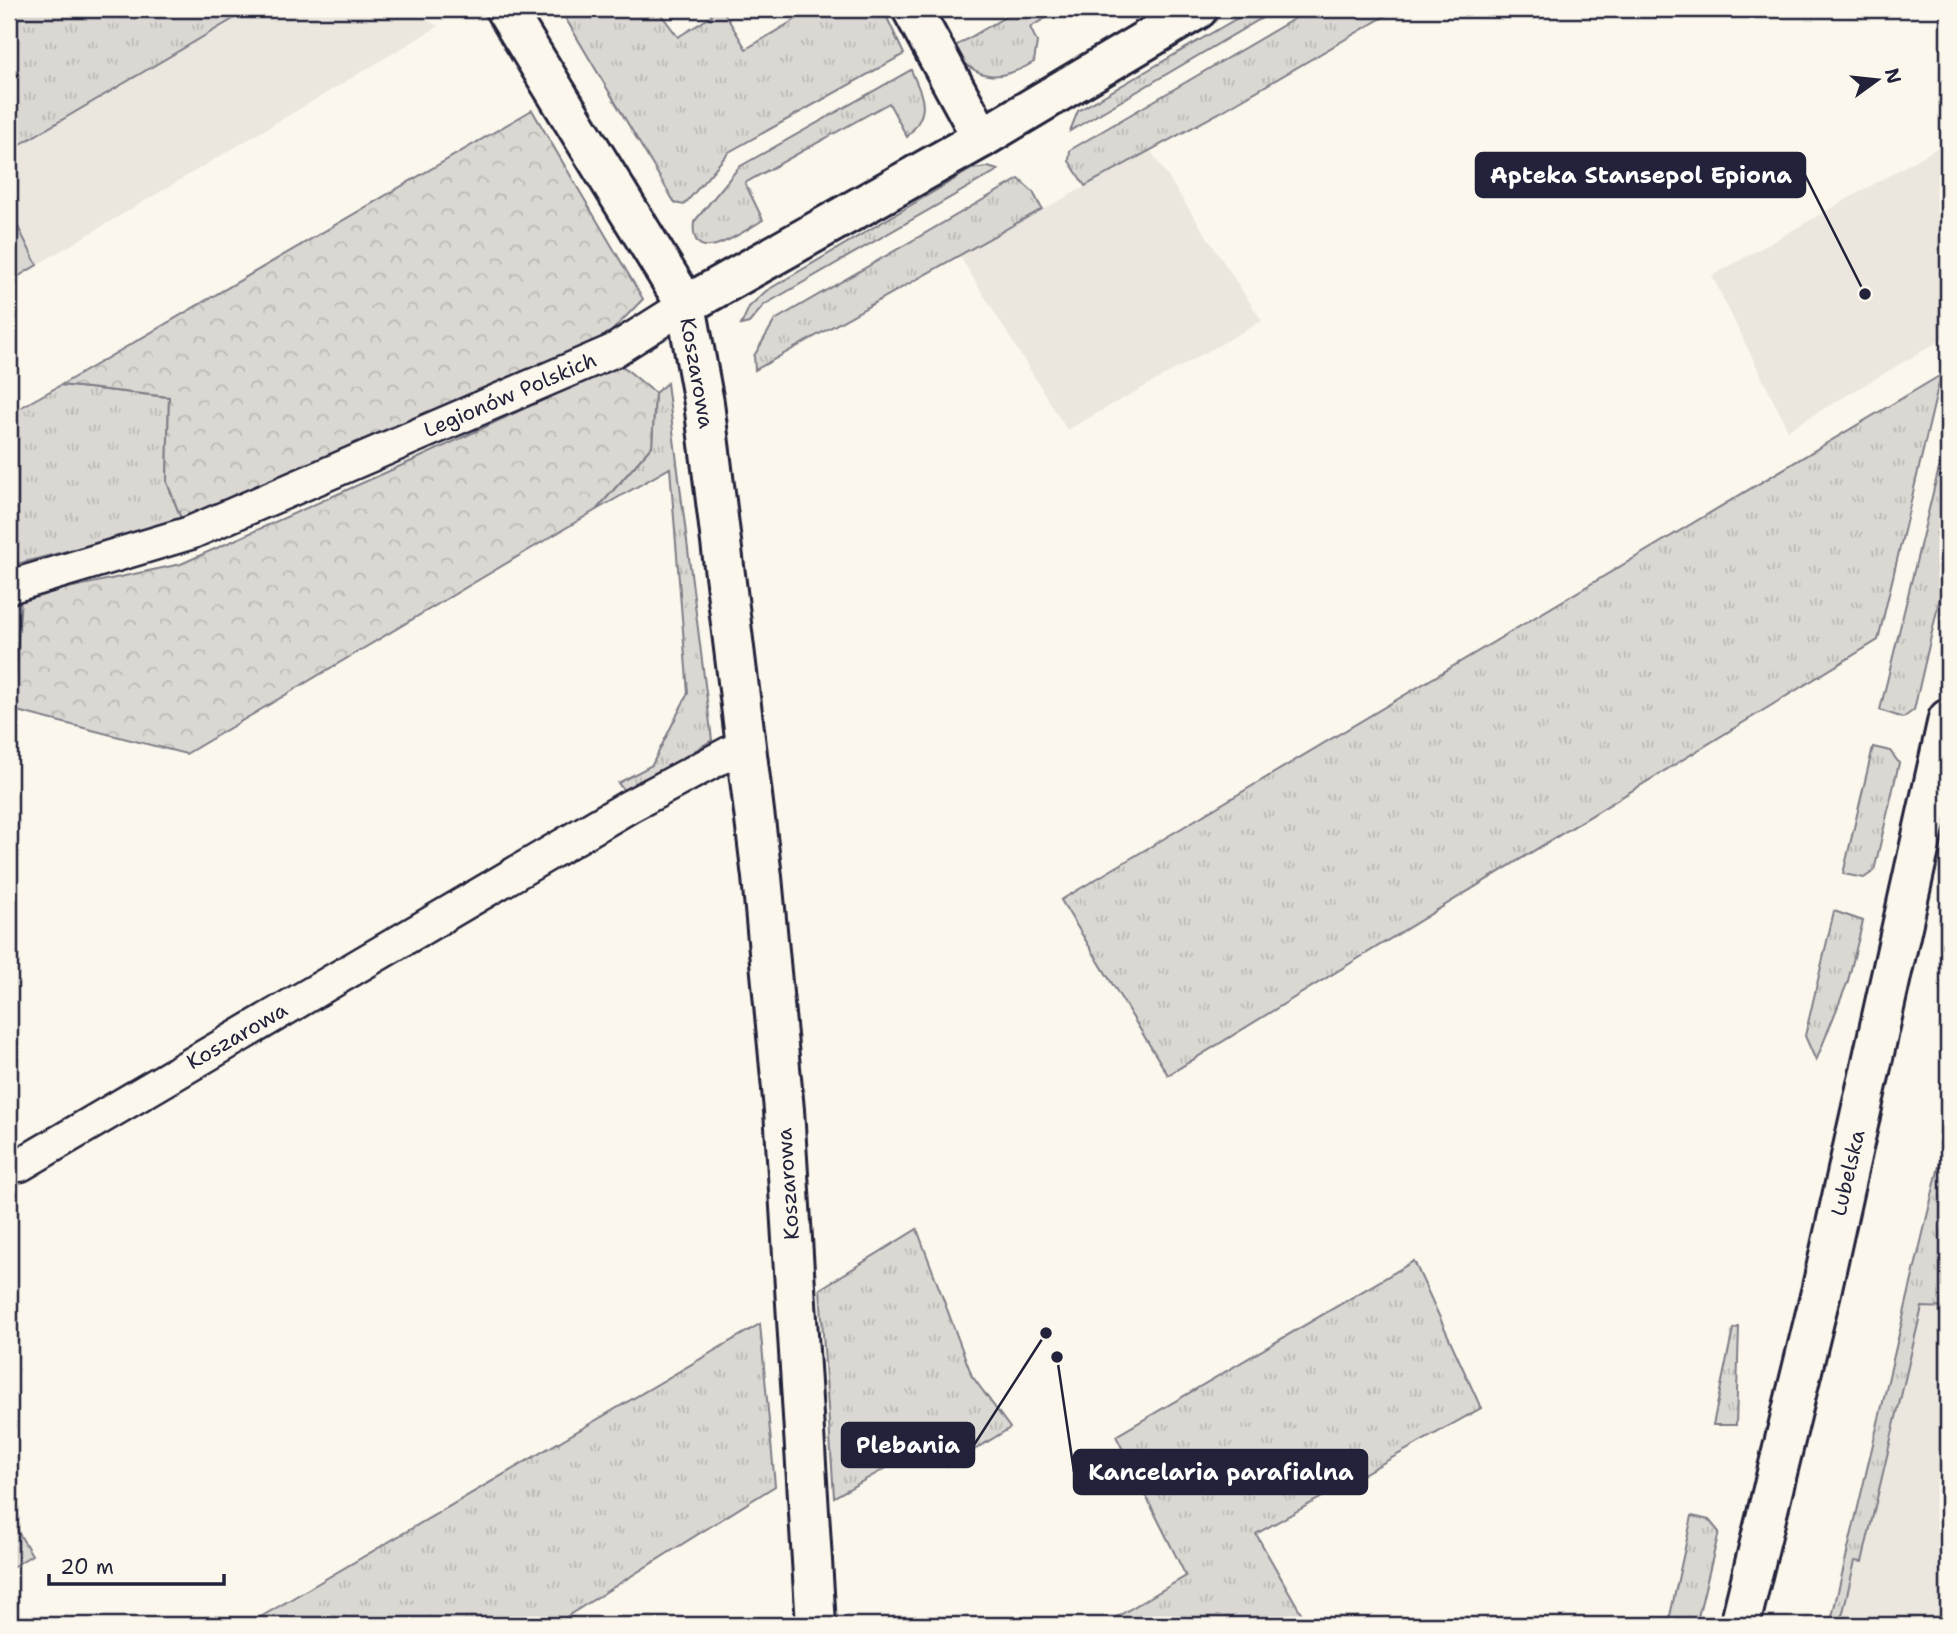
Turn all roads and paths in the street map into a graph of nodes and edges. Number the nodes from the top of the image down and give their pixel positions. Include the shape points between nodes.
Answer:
1 (505, 9) edge
2 (912, 9) edge
3 (1198, 9) edge
4 (982, 138) junction
5 (686, 305) junction
6 (9, 587) edge
7 (1948, 719) edge
8 (746, 744) junction
9 (20, 1165) dead end
10 (816, 1625) edge
11 (1740, 1625) edge

1 - 5 street, Koszarowa
2 - 4 street
3 - 4 street, Legionów Polskich
4 - 5 street, Legionów Polskich
5 - 6 lane, Legionów Polskich via 614,351 190,533
5 - 8 street, Koszarowa via 704,403
7 - 11 street, Lubelska via 1847,1179
8 - 9 lane, Koszarowa via 580,835
8 - 10 street, Koszarowa via 784,1111

